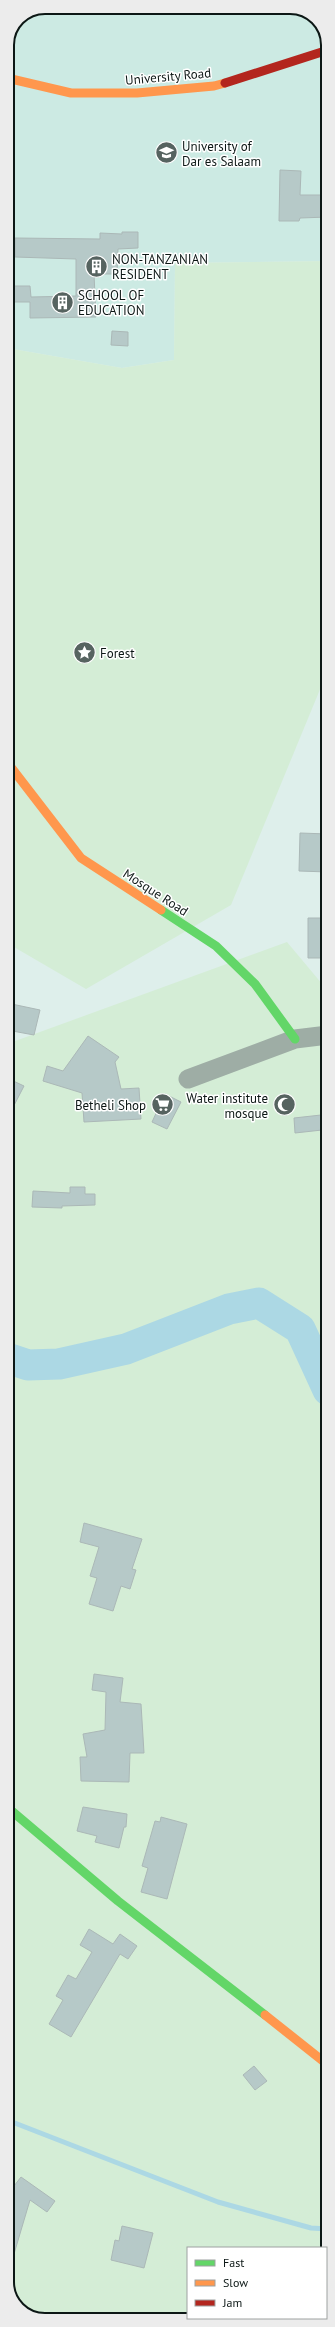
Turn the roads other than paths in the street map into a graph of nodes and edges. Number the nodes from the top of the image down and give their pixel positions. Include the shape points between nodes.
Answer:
1 (321, 52) edge
2 (14, 80) edge
3 (14, 771) edge
4 (321, 1036) edge
5 (294, 1039) junction
6 (188, 1079) dead end
7 (14, 1813) edge
8 (321, 2059) edge

1 - 2 street, University Road via 214,86 136,93 71,93
3 - 5 street, Mosque Road via 81,858 216,946 255,984
4 - 5 street
5 - 6 street
7 - 8 street via 118,1902

